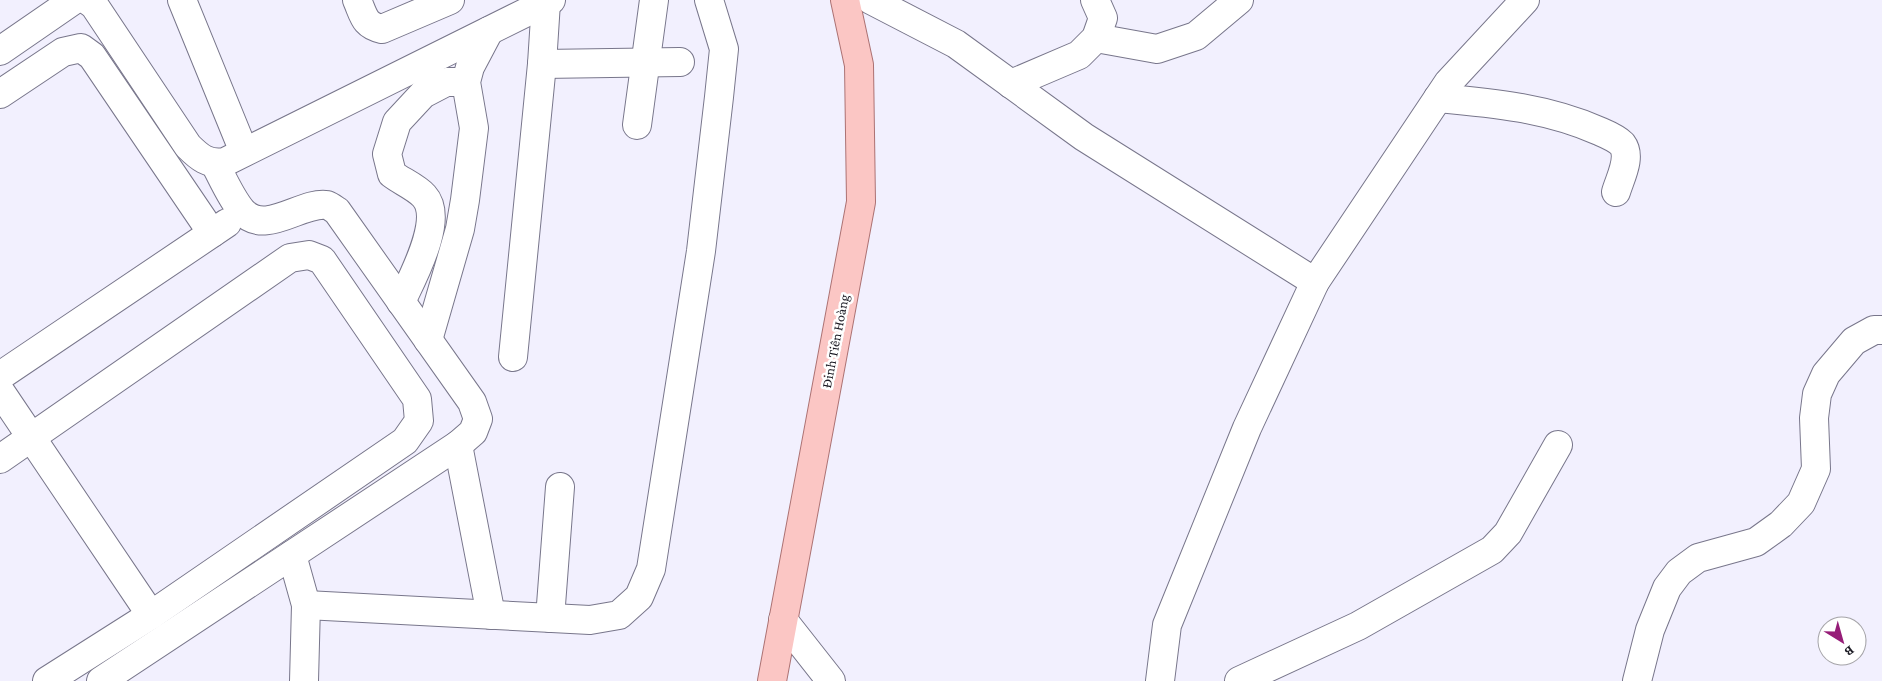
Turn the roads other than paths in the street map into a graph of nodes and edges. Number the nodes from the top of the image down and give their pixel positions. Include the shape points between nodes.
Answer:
1 (74, 0) edge
2 (88, 0) edge
3 (182, 0) edge
4 (357, 0) edge
5 (450, 0) edge
6 (654, 0) edge
7 (709, 0) edge
8 (845, 0) edge
9 (871, 0) edge
10 (1096, 0) edge
11 (1239, 0) edge
12 (1524, 0) edge
13 (548, 1) edge
14 (489, 31) junction
15 (1096, 38) junction
16 (0, 51) edge
17 (645, 62) junction
18 (680, 62) dead end
19 (542, 64) junction
20 (466, 82) junction
21 (1011, 84) junction
22 (0, 94) edge
23 (1438, 98) junction
24 (636, 125) dead end
25 (244, 152) junction
26 (215, 164) junction
27 (1616, 192) dead end
28 (243, 212) junction
29 (212, 233) junction
30 (1315, 282) junction
31 (401, 302) junction
32 (1882, 330) edge
33 (428, 340) junction
34 (513, 357) dead end
35 (0, 376) edge
36 (0, 391) edge
37 (32, 438) junction
38 (458, 445) junction
39 (1558, 446) dead end
40 (0, 459) edge
41 (560, 487) dead end
42 (292, 555) junction
43 (306, 605) junction
44 (150, 615) junction
45 (491, 615) junction
46 (550, 618) junction
47 (783, 620) junction
48 (47, 681) edge
49 (101, 681) edge
50 (304, 681) edge
51 (772, 681) edge
52 (831, 681) edge
53 (1160, 681) edge
54 (1239, 681) edge
55 (1637, 681) edge

1 - 16 street
2 - 26 street via 188,146 201,159
3 - 25 street
4 - 5 street via 371,27 382,29
6 - 17 street
7 - 46 street via 724,49 720,97 701,251 650,570 639,597 619,615 590,620
8 - 47 main road, Đinh Tiên Hoàng via 858,65 861,202
9 - 21 street via 956,44
10 - 15 street via 1104,18
11 - 15 street via 1196,36 1157,49
12 - 23 street
13 - 14 street
13 - 19 street
14 - 20 street via 470,67
14 - 25 street
15 - 21 street via 1079,56
17 - 18 street
17 - 19 street
17 - 24 street
19 - 34 street
20 - 31 street via 446,82 423,94 397,122 387,154 392,174 424,195 431,207 429,233
20 - 33 street via 474,128 465,200 460,229
21 - 30 street via 1084,137
22 - 29 street via 63,52 81,48 92,56
23 - 27 street via 1525,107 1580,122 1613,138 1622,144 1626,158
23 - 30 street
25 - 26 street
26 - 28 street
28 - 29 street
28 - 31 street via 262,221 313,206 328,205 337,211
29 - 35 street
30 - 53 street via 1247,428 1167,625
31 - 33 street
32 - 55 street via 1874,330 1854,341 1826,374 1817,394 1814,418 1816,469 1800,503 1781,524 1756,542 1698,558 1679,572 1667,588 1650,630
33 - 38 street via 472,402 478,419 473,432
36 - 37 street
37 - 40 street
37 - 44 street
37 - 44 street via 290,258 309,255 322,260 417,399 419,421 405,441
38 - 42 street
38 - 45 street
39 - 54 street via 1508,533 1492,550 1358,626
41 - 46 street
42 - 43 street
42 - 49 street
43 - 45 street
43 - 50 street
44 - 48 street
45 - 46 street
47 - 51 main road, Đinh Tiên Hoàng
47 - 52 street

